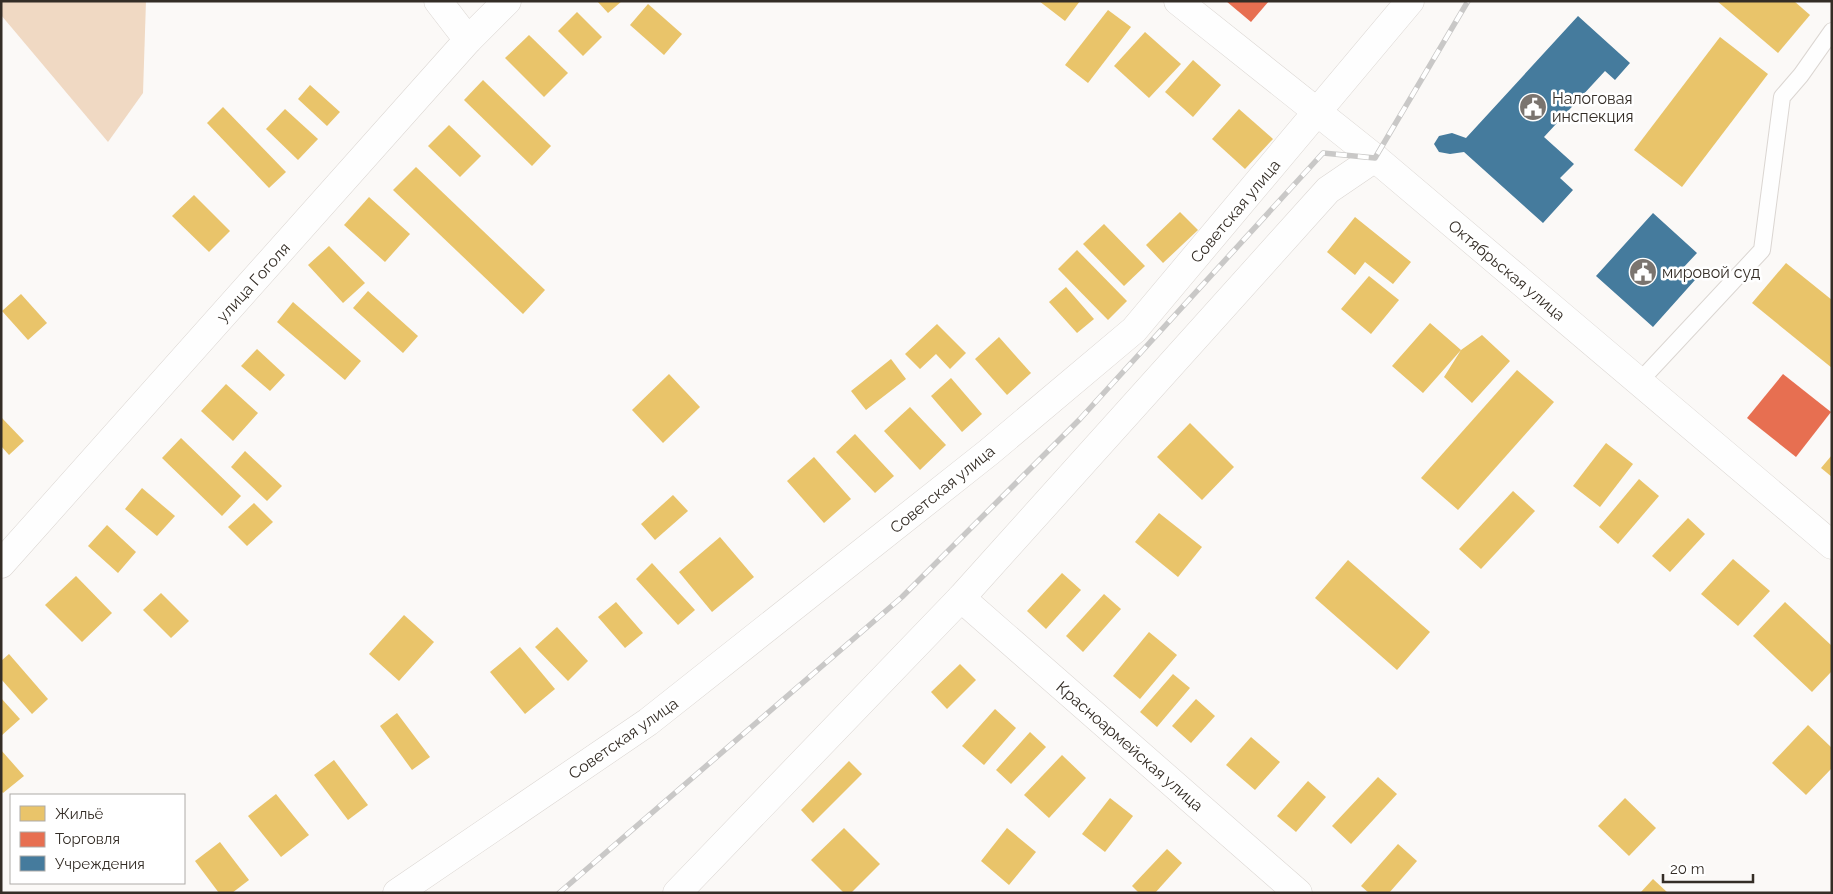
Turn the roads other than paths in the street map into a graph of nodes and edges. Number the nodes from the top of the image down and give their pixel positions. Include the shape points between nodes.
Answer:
1 (438, 1) edge
2 (507, 1) edge
3 (1178, 1) edge
4 (1410, 1) edge
5 (1832, 31) edge
6 (468, 40) junction
7 (1318, 113) junction
8 (1375, 158) junction
9 (1639, 382) junction
10 (1832, 545) edge
11 (1, 564) edge
12 (961, 598) junction
13 (397, 893) edge
14 (677, 893) edge
15 (1298, 893) edge

1 - 6 street
2 - 6 street, улица Гоголя
3 - 7 street, Октябрьская улица
4 - 7 street, Советская улица
5 - 9 lane via 1782,97 1762,250
6 - 11 street, улица Гоголя
7 - 8 street, Октябрьская улица
7 - 13 street, Советская улица via 1134,330 981,458 648,722
8 - 9 street, Октябрьская улица
8 - 12 street via 1328,190
9 - 10 street, Октябрьская улица
12 - 14 street
12 - 15 street, Красноармейская улица

